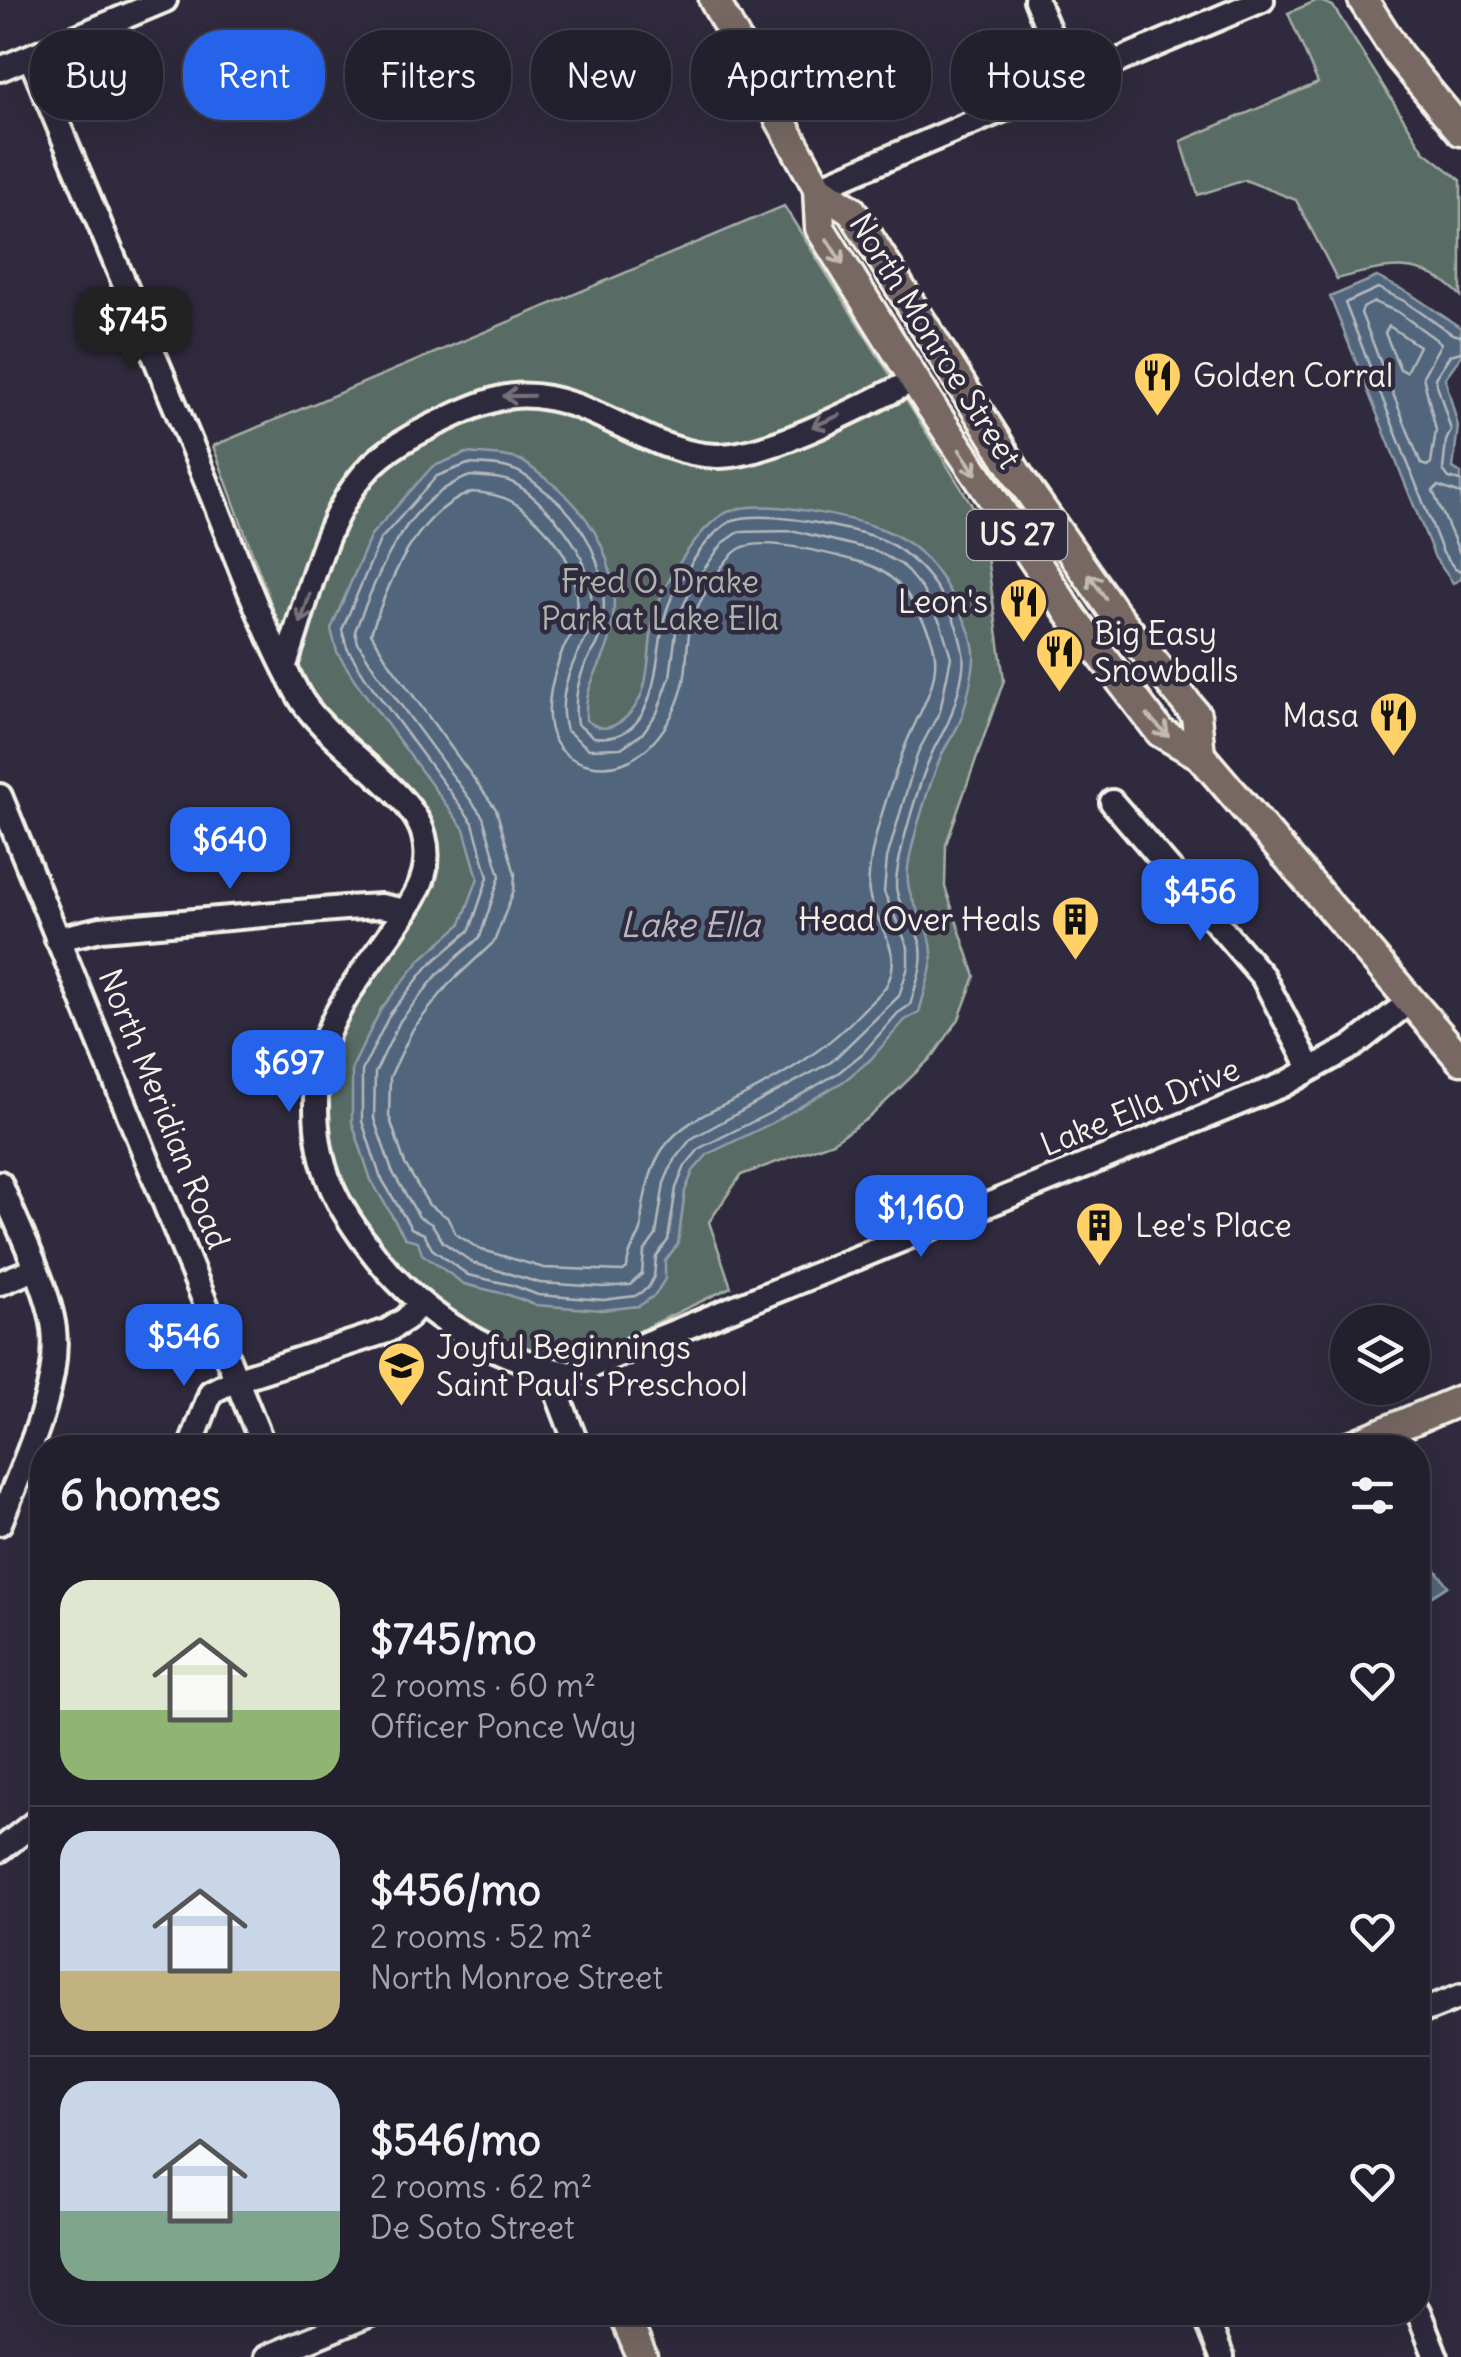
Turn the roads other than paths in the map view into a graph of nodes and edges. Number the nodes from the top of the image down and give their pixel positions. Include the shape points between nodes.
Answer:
1 (165, 0) edge
2 (714, 0) edge
3 (1036, 0) edge
4 (1262, 0) edge
5 (1363, 0) edge
6 (93, 30) edge
7 (1049, 30) edge
8 (30, 56) edge
9 (1121, 59) edge
10 (0, 69) edge
11 (57, 120) edge
12 (978, 120) edge
13 (1461, 131) edge
14 (818, 188) junction
15 (948, 367) junction
16 (914, 380) junction
17 (285, 664) junction
18 (1200, 755) junction
19 (0, 796) edge
20 (1112, 802) dead end
21 (406, 910) junction
22 (58, 939) junction
23 (1409, 1002) junction
24 (1461, 1060) edge
25 (1310, 1069) junction
26 (0, 1183) edge
27 (35, 1269) junction
28 (0, 1283) edge
29 (421, 1303) junction
30 (548, 1369) junction
31 (235, 1380) junction
32 (1461, 1400) edge
33 (31, 1435) edge
34 (195, 1435) edge
35 (258, 1435) edge
36 (573, 1435) edge
37 (1377, 1435) edge
38 (30, 1439) edge
39 (0, 1523) edge
40 (30, 1826) edge
41 (0, 1850) edge
42 (1461, 1996) edge
43 (1430, 2008) edge
44 (345, 2325) edge
45 (628, 2325) edge
46 (1209, 2325) edge
47 (1423, 2325) edge
48 (267, 2357) edge
49 (642, 2357) edge
50 (1222, 2357) edge
51 (1436, 2357) edge

1 - 6 street
2 - 14 main road, North Monroe Street / US 27
3 - 7 street
4 - 9 street
5 - 13 main road
8 - 10 street
11 - 17 street, Lake Ella Drive
12 - 14 street
14 - 15 main road, North Monroe Street / US 27 via 852,212
14 -> 16 main road, North Monroe Street / US 27 via 820,228
15 - 16 main road
18 -> 15 main road, North Monroe Street / US 27 via 1196,715 1113,610
16 -> 17 street via 768,447 720,456 673,448 537,396 481,403 391,449 356,483 328,539
16 -> 18 main road, North Monroe Street / US 27 via 1073,618 1160,732
17 - 21 street, Lake Ella Drive via 314,716 405,803 424,834 426,870
18 - 23 main road, North Monroe Street / US 27
19 - 22 street, North Meridian Road
20 - 25 street via 1263,977
21 - 22 street via 345,908 101,929
21 - 29 street, Lake Ella Drive via 326,1036 316,1132 340,1206 390,1274
22 - 31 street, North Meridian Road
23 - 24 main road, North Monroe Street / US 27
23 - 25 street, Lake Ella Drive via 1353,1046
25 - 30 street, Lake Ella Drive via 608,1361 571,1374
26 - 27 street
27 - 28 street
27 - 33 street via 54,1326 49,1386
29 - 30 street, Lake Ella Drive via 497,1353
29 - 31 street via 386,1331
30 - 36 street
31 - 34 street via 211,1392
31 - 35 street, North Meridian Road
32 - 37 main road
38 - 39 street
40 - 41 street
42 - 43 street
44 - 48 street
45 - 49 main road
46 - 50 street
47 - 51 street

